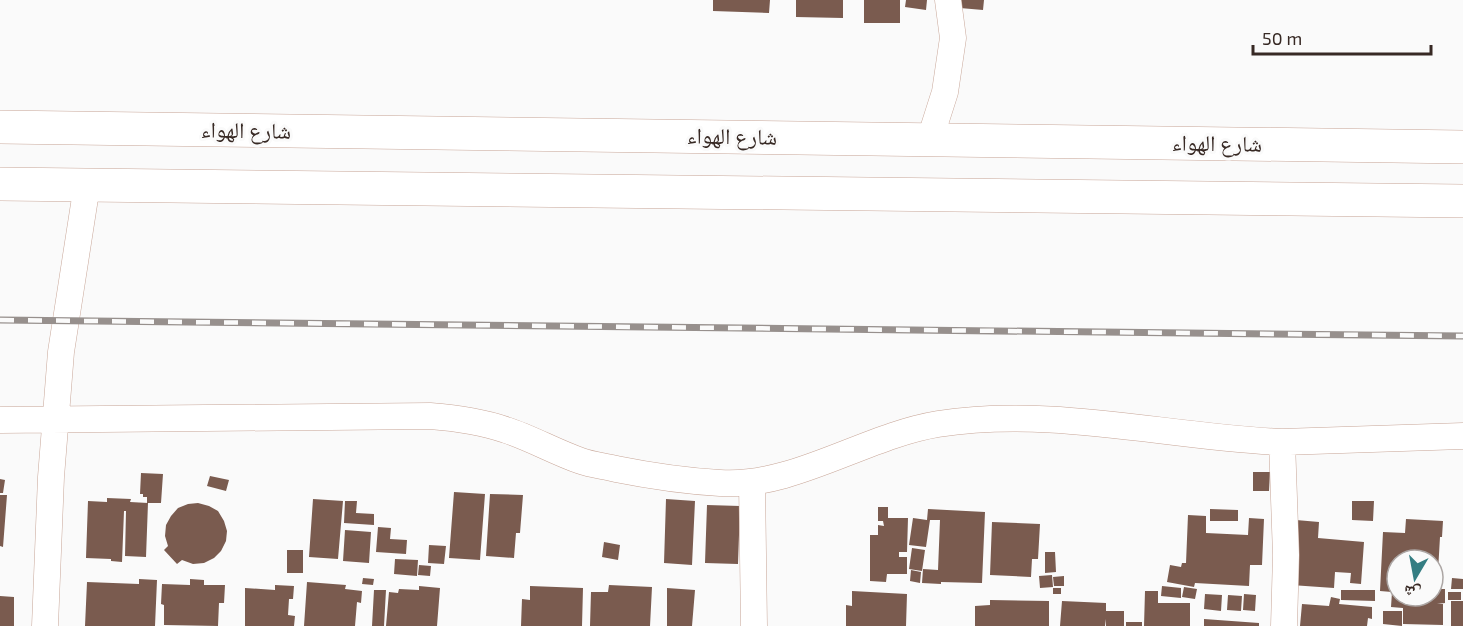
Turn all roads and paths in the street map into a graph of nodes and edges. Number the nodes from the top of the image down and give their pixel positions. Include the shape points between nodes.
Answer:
1 (948, 0) edge
2 (0, 127) edge
3 (930, 139) junction
4 (1463, 147) edge
5 (0, 184) edge
6 (87, 186) junction
7 (1463, 201) edge
8 (0, 420) edge
9 (56, 421) junction
10 (1463, 436) edge
11 (1281, 442) junction
12 (752, 483) junction
13 (45, 626) edge
14 (754, 626) edge
15 (1284, 626) edge

1 - 3 street via 953,38 945,92
2 - 3 highway, شارع الهواء
3 - 4 highway, شارع الهواء
5 - 6 highway
6 - 7 highway
6 - 9 street via 64,332
8 - 9 street
9 - 12 street via 430,416 469,419 507,430 584,462 656,477
9 - 13 street
10 - 11 street
11 - 12 street via 1045,420 937,424
11 - 15 street via 1286,555
12 - 14 street

